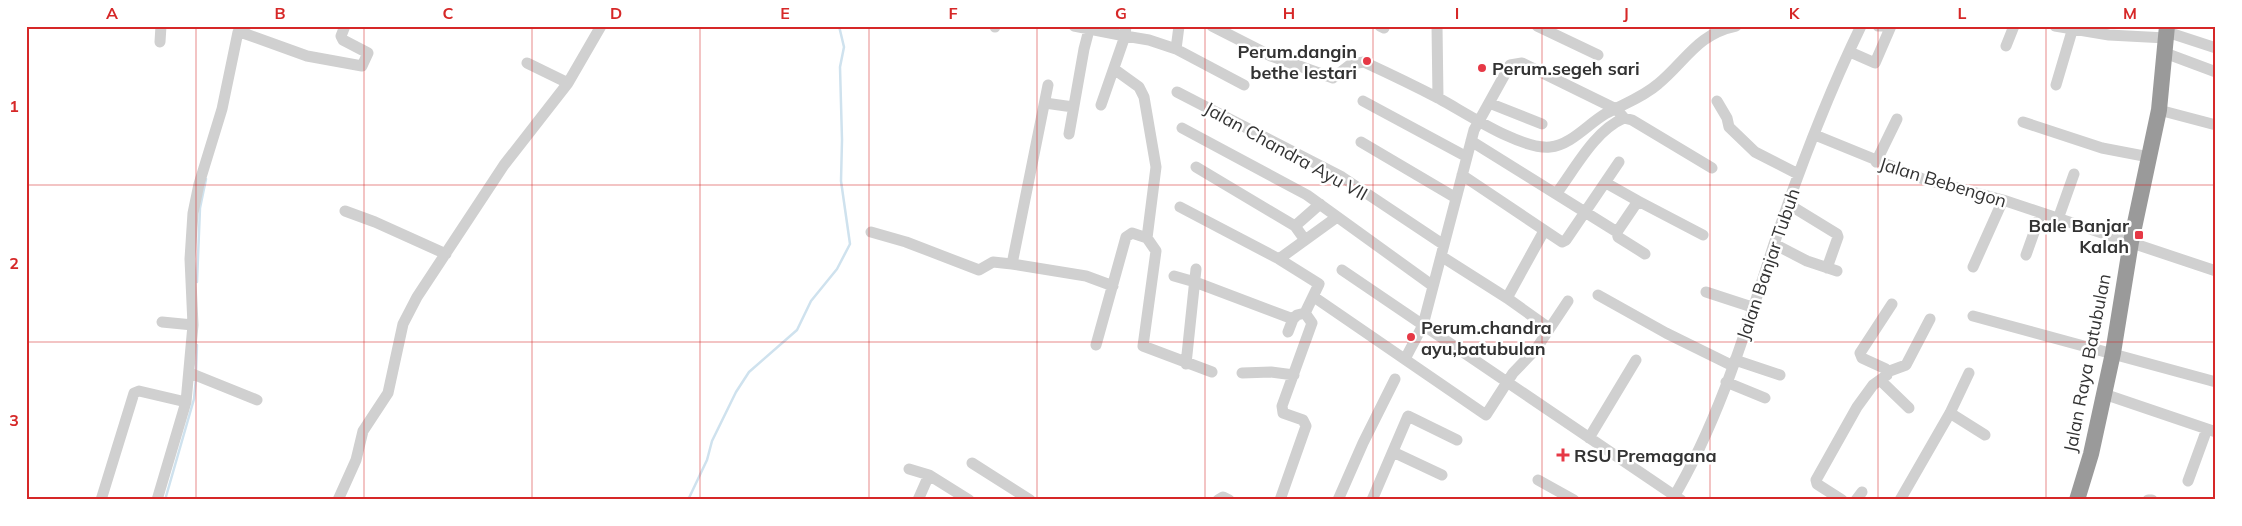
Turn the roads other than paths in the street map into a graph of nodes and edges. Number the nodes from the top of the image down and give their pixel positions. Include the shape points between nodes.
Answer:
1 (345, 26) edge
2 (601, 26) edge
3 (1074, 26) edge
4 (1179, 26) edge
5 (1212, 26) edge
6 (1437, 26) edge
7 (1536, 26) edge
8 (1736, 26) edge
9 (1861, 26) edge
10 (1878, 26) edge
11 (1890, 26) edge
12 (2014, 26) edge
13 (2055, 26) edge
14 (159, 27) edge
15 (1090, 28) edge
16 (2076, 29) edge
17 (244, 30) edge
18 (1125, 31) edge
19 (2166, 37) edge
20 (160, 42) dead end
21 (2006, 46) dead end
22 (2216, 48) edge
23 (1176, 49) junction
24 (1850, 52) junction
25 (1598, 55) dead end
26 (527, 63) dead end
27 (1114, 69) junction
28 (2216, 72) edge
29 (568, 83) junction
30 (1048, 85) dead end
31 (1244, 85) dead end
32 (2056, 85) dead end
33 (1177, 92) dead end
34 (1438, 98) junction
35 (1363, 101) dead end
36 (1717, 101) dead end
37 (1045, 103) junction
38 (1489, 103) junction
39 (1101, 105) dead end
40 (1073, 107) junction
41 (1616, 109) junction
42 (2159, 110) junction
43 (1624, 118) junction
44 (1897, 118) dead end
45 (1478, 120) junction
46 (2023, 122) dead end
47 (1542, 124) dead end
48 (2216, 124) edge
49 (1182, 128) dead end
50 (1069, 134) dead end
51 (1815, 135) junction
52 (1471, 141) junction
53 (1361, 142) dead end
54 (1467, 157) junction
55 (2149, 157) junction
56 (1619, 162) dead end
57 (1876, 162) junction
58 (1196, 167) dead end
59 (1712, 168) dead end
60 (1798, 174) junction
61 (2074, 174) dead end
62 (1462, 175) junction
63 (1606, 183) junction
64 (1556, 194) junction
65 (1456, 198) junction
66 (2003, 200) junction
67 (1638, 201) junction
68 (1320, 204) junction
69 (1788, 204) junction
70 (1180, 207) dead end
71 (345, 211) dead end
72 (1585, 212) junction
73 (2041, 213) junction
74 (1337, 217) junction
75 (2058, 219) junction
76 (1296, 226) junction
77 (1544, 231) junction
78 (871, 232) dead end
79 (1617, 232) junction
80 (1703, 235) dead end
81 (1147, 238) junction
82 (1304, 240) junction
83 (2131, 242) junction
84 (1774, 244) junction
85 (1442, 250) junction
86 (446, 254) junction
87 (1645, 254) dead end
88 (2026, 255) dead end
89 (1280, 259) junction
90 (1012, 264) junction
91 (1973, 267) dead end
92 (1196, 269) dead end
93 (1342, 270) dead end
94 (2216, 271) edge
95 (1174, 276) dead end
96 (1195, 282) junction
97 (1113, 286) junction
98 (1433, 286) junction
99 (1706, 292) dead end
100 (1598, 294) dead end
101 (1314, 297) junction
102 (1507, 298) junction
103 (1568, 301) dead end
104 (1892, 304) dead end
105 (1755, 308) junction
106 (1305, 313) junction
107 (1973, 316) dead end
108 (1293, 319) junction
109 (1930, 320) dead end
110 (162, 322) dead end
111 (193, 324) junction
112 (1423, 325) junction
113 (1549, 328) junction
114 (1288, 332) dead end
115 (1096, 345) dead end
116 (2113, 353) junction
117 (1405, 359) junction
118 (1636, 360) dead end
119 (1734, 363) junction
120 (1186, 364) junction
121 (1212, 372) dead end
122 (190, 373) junction
123 (1242, 373) dead end
124 (1969, 373) dead end
125 (1294, 375) junction
126 (1780, 375) dead end
127 (1884, 376) junction
128 (1395, 379) dead end
129 (1507, 382) junction
130 (1726, 382) junction
131 (2216, 382) edge
132 (2104, 394) junction
133 (1765, 398) dead end
134 (257, 400) dead end
135 (186, 402) junction
136 (1909, 408) dead end
137 (1950, 413) junction
138 (2211, 431) edge
139 (1985, 436) dead end
140 (1589, 438) junction
141 (1457, 440) dead end
142 (1393, 452) junction
143 (972, 462) dead end
144 (909, 469) dead end
145 (929, 475) junction
146 (1442, 475) dead end
147 (1538, 480) dead end
148 (2188, 481) dead end
149 (1676, 498) edge
150 (966, 499) edge
151 (2078, 499) edge
152 (101, 500) edge
153 (157, 500) edge
154 (338, 500) edge
155 (918, 500) edge
156 (1030, 500) edge
157 (1218, 500) edge
158 (1229, 500) edge
159 (1280, 500) edge
160 (1338, 500) edge
161 (1372, 500) edge
162 (1574, 500) edge
163 (1842, 500) edge
164 (1900, 500) edge
165 (2148, 500) edge
166 (2152, 500) edge

1 - 17 street via 342,40 368,53 362,66 307,56
2 - 29 street
3 - 15 street
4 - 23 street
5 - 34 street via 1271,56 1333,78 1352,64 1364,62
6 - 34 street
7 - 25 street
8 - 41 street via 1702,40 1660,83
9 - 24 street, Jalan Banjar Tubuh
10 - 11 street
11 - 24 street via 1875,63
12 - 21 street
13 - 16 street
14 - 20 street
15 - 18 street
15 - 40 street
16 - 19 street via 2136,38
16 - 32 street
17 - 111 street via 238,32 222,109 193,213 190,259
18 - 23 street
18 - 27 street
19 - 22 street
19 - 28 street
19 - 42 highway, Jalan Raya Batubulan
23 - 31 street
24 - 51 street, Jalan Banjar Tubuh
26 - 29 street
27 - 39 street
27 - 81 street via 1139,88 1144,96 1156,167
29 - 86 street via 509,158
30 - 37 street
33 - 85 street, Jalan Chandra Ayu VII via 1342,178
34 - 45 street
35 - 54 street
36 - 60 street via 1729,127 1755,152
37 - 40 street
37 - 90 street
38 - 41 street via 1506,70 1514,62
38 - 45 street
38 - 47 street
40 - 50 street
41 - 43 street
41 - 45 street via 1566,142 1548,147 1530,145
42 - 48 street
42 - 55 highway, Jalan Raya Batubulan
43 - 59 street
43 - 64 street via 1586,152
44 - 57 street
45 - 52 street
46 - 55 street via 2102,148
49 - 68 street
51 - 57 street, Jalan Bebengon
51 - 60 street, Jalan Banjar Tubuh
52 - 54 street
52 - 64 street
53 - 65 street
54 - 62 street
55 - 83 highway, Jalan Raya Batubulan
56 - 63 street
57 - 66 street, Jalan Bebengon via 1923,179
58 - 76 street
60 - 69 street, Jalan Banjar Tubuh
61 - 75 street
62 - 65 street
62 - 77 street
63 - 67 street
63 - 72 street
64 - 72 street
65 - 85 street
66 - 73 street, Jalan Bebengon
66 - 91 street
67 - 79 street
67 - 80 street
68 - 74 street
68 - 76 street
69 - 84 street, Jalan Banjar Tubuh
69 - 84 street via 1837,234 1832,269 1807,261
70 - 89 street
71 - 86 street
72 - 77 street via 1565,242
72 - 79 street
73 - 75 street, Jalan Bebengon
73 - 88 street
74 - 82 street
74 - 98 street
75 - 83 street, Jalan Bebengon
76 - 82 street
77 - 102 street
78 - 90 street via 980,270 994,262
79 - 87 street via 1618,238
81 - 97 street via 1132,233 1127,235
81 - 120 street via 1154,246 1156,256 1143,346
82 - 89 street
83 - 94 street, Jalan Bebengon
83 - 116 highway, Jalan Raya Batubulan
84 - 105 street, Jalan Banjar Tubuh
85 - 98 street
85 - 102 street, Jalan Chandra Ayu VII
86 - 154 street via 407,314 388,393 363,431 356,460
89 - 101 street via 1320,284
90 - 97 street via 1086,276
92 - 96 street
93 - 112 street
95 - 96 street
96 - 108 street
96 - 120 street
97 - 115 street
98 - 112 street
99 - 105 street
100 - 119 street via 1674,336
101 - 106 street
101 - 117 street
102 - 113 street, Jalan Chandra Ayu VII
103 - 113 street
104 - 127 street via 1860,354 1874,362
105 - 119 street, Jalan Banjar Tubuh
106 - 108 street via 1297,314
106 - 125 street via 1312,323
107 - 116 street
108 - 114 street
109 - 127 street via 1906,365
110 - 111 street
111 - 122 street
112 - 117 street
112 - 129 street
113 - 129 street via 1536,349
116 - 131 street
116 - 132 highway, Jalan Raya Batubulan
117 - 129 street via 1486,415
118 - 140 street
119 - 126 street
119 - 130 street, Jalan Banjar Tubuh
120 - 121 street
122 - 134 street
122 - 135 street
123 - 125 street
124 - 137 street
125 - 159 street via 1282,409 1287,415 1303,420 1306,426
127 - 136 street
127 - 163 street via 1857,407 1816,482
128 - 160 street
129 - 140 street
130 - 133 street
130 - 149 street, Jalan Banjar Tubuh
132 - 138 street
132 - 151 highway, Jalan Raya Batubulan
135 - 152 street via 139,391 134,393
135 - 153 street
137 - 139 street
137 - 164 street
138 - 148 street
140 - 149 street
141 - 142 street via 1408,416
142 - 146 street
142 - 161 street
143 - 156 street
144 - 145 street
145 - 150 street
145 - 155 street
147 - 162 street
157 - 158 street via 1223,497
165 - 166 street

